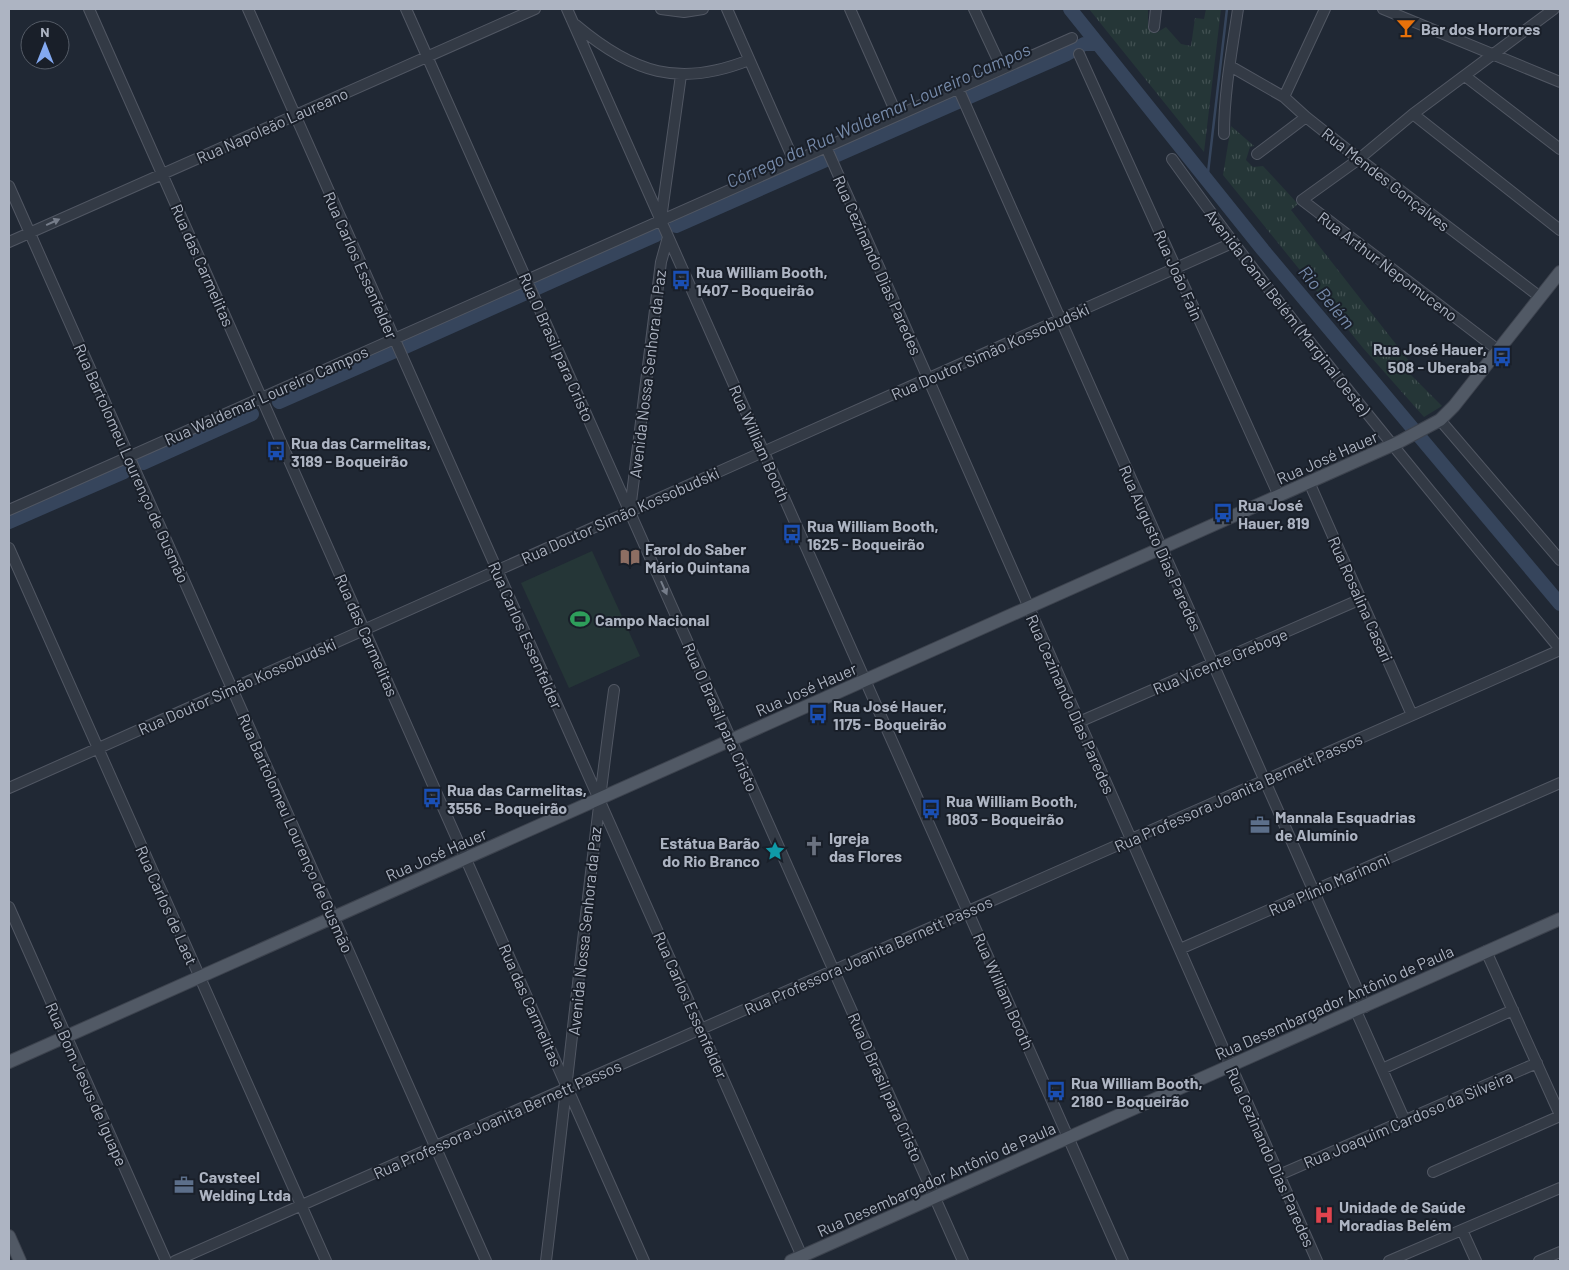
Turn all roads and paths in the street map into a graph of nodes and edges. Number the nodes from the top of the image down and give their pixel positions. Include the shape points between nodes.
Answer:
1 (89, 9) edge
2 (248, 9) edge
3 (406, 9) edge
4 (535, 9) edge
5 (567, 9) edge
6 (661, 9) edge
7 (703, 9) edge
8 (727, 9) edge
9 (850, 9) edge
10 (974, 9) edge
11 (1156, 9) edge
12 (1238, 9) edge
13 (1325, 9) edge
14 (1383, 9) edge
15 (1554, 9) edge
16 (573, 23) junction
17 (1154, 27) dead end
18 (1072, 38) dead end
19 (1078, 54) dead end
20 (1493, 54) junction
21 (428, 56) junction
22 (749, 60) junction
23 (1230, 66) junction
24 (1002, 69) junction
25 (681, 75) junction
26 (1465, 76) junction
27 (1558, 79) edge
28 (959, 91) junction
29 (1284, 97) junction
30 (1413, 114) junction
31 (295, 115) junction
32 (897, 115) junction
33 (1306, 117) junction
34 (1224, 134) dead end
35 (1560, 148) edge
36 (827, 150) junction
37 (1257, 154) dead end
38 (1172, 159) dead end
39 (1359, 159) junction
40 (794, 161) junction
41 (162, 174) junction
42 (9, 186) edge
43 (661, 220) junction
44 (1560, 230) edge
45 (30, 233) junction
46 (668, 237) junction
47 (9, 242) edge
48 (1232, 243) junction
49 (1176, 268) junction
50 (1560, 272) edge
51 (530, 287) junction
52 (1540, 297) junction
53 (1060, 319) junction
54 (394, 339) junction
55 (1498, 350) junction
56 (928, 378) junction
57 (261, 398) junction
58 (1437, 421) junction
59 (1396, 444) junction
60 (764, 452) junction
61 (129, 456) junction
62 (1309, 482) junction
63 (1279, 496) junction
64 (9, 510) edge
65 (630, 511) junction
66 (9, 548) edge
67 (1162, 548) junction
68 (1560, 560) edge
69 (497, 570) junction
70 (1361, 600) junction
71 (1029, 607) junction
72 (364, 630) junction
73 (1560, 649) edge
74 (1213, 664) junction
75 (866, 680) junction
76 (232, 688) junction
77 (614, 690) dead end
78 (1412, 715) junction
79 (1079, 722) junction
80 (732, 740) junction
81 (98, 748) junction
82 (1264, 780) junction
83 (1560, 783) edge
84 (9, 788) edge
85 (599, 799) junction
86 (1131, 839) junction
87 (466, 858) junction
88 (1313, 891) junction
89 (9, 907) edge
90 (968, 911) junction
91 (333, 917) junction
92 (1560, 919) edge
93 (1180, 949) junction
94 (1486, 951) junction
95 (834, 970) junction
96 (199, 977) junction
97 (1360, 1009) junction
98 (1513, 1010) junction
99 (701, 1029) junction
100 (66, 1036) junction
101 (9, 1062) edge
102 (1537, 1063) junction
103 (1231, 1066) junction
104 (1382, 1069) junction
105 (567, 1088) junction
106 (1560, 1115) edge
107 (1405, 1121) junction
108 (1069, 1138) junction
109 (435, 1146) junction
110 (1433, 1172) dead end
111 (1279, 1175) junction
112 (1560, 1188) edge
113 (935, 1198) junction
114 (301, 1206) junction
115 (1462, 1230) junction
116 (9, 1236) edge
117 (1560, 1252) edge
118 (799, 1260) edge
119 (20, 1261) edge
120 (166, 1261) edge
121 (175, 1261) edge
122 (326, 1261) edge
123 (486, 1261) edge
124 (546, 1261) edge
125 (644, 1261) edge
126 (963, 1261) edge
127 (1123, 1261) edge
128 (1317, 1261) edge
129 (1389, 1261) edge
130 (1476, 1261) edge
131 (1540, 1261) edge

1 - 41 street, Rua das Carmelitas
2 - 31 street, Rua Carlos Essenfelder
3 - 21 street, Rua O Brasil para Cristo
4 - 21 street, Rua Napoleão Laureano
5 - 16 street, Rua William Booth
6 - 7 street via 684,12
8 - 22 street
9 - 32 street
10 - 24 street
11 - 17 street
12 - 23 street
13 - 29 street
14 - 20 street
15 - 20 street
16 - 25 street via 608,50 635,64
16 - 43 street, Rua William Booth
18 - 24 street, Rua Waldemar Loureiro Campos
19 - 49 street, Rua João Fain
20 - 26 street
20 - 27 street
21 - 31 street, Rua Napoleão Laureano
21 - 51 street, Rua O Brasil para Cristo
22 - 25 street via 717,71
22 - 40 street
23 - 29 street, Rua Mendes Gonçalves
23 - 34 street
24 - 28 street, Rua Waldemar Loureiro Campos
25 - 43 street
26 - 30 street
26 - 35 street
28 - 32 street, Rua Waldemar Loureiro Campos
28 - 53 street, Rua Augusto Dias Paredes
29 - 33 street, Rua Mendes Gonçalves
30 - 39 street
30 - 44 street
31 - 41 street, Rua Napoleão Laureano
31 - 54 street, Rua Carlos Essenfelder
32 - 36 street, Rua Waldemar Loureiro Campos
33 - 37 street
33 - 39 street, Rua Mendes Gonçalves
36 - 40 street, Rua Waldemar Loureiro Campos
36 - 56 street, Rua Cezinando Dias Paredes
38 - 48 street, Avenida Canal Belém (Marginal Oeste)
39 - 52 street, Rua Mendes Gonçalves
39 - 55 street, Rua Arthur Nepomuceno via 1302,200
40 - 43 street, Rua Waldemar Loureiro Campos
45 -> 41 street, Rua Napoleão Laureano
41 - 57 street, Rua das Carmelitas
42 - 45 street, Rua Bartolomeu Lourenço de Gusmão
43 - 46 street, Rua William Booth
43 - 51 street, Rua Waldemar Loureiro Campos
45 - 47 street, Rua Napoleão Laureano
45 - 61 street, Rua Bartolomeu Lourenço de Gusmão
46 - 60 street, Rua William Booth
46 - 65 street, Avenida Nossa Senhora da Paz via 661,262
48 - 49 street, Rua Doutor Simão Kossobudski
48 - 59 street, Avenida Canal Belém (Marginal Oeste)
49 - 53 street, Rua Doutor Simão Kossobudski
49 - 63 street, Rua João Fain
50 - 52 main road, Rua José Hauer
51 - 54 street, Rua Waldemar Loureiro Campos
51 - 65 street, Rua O Brasil para Cristo
52 - 55 main road, Rua José Hauer
53 - 56 street, Rua Doutor Simão Kossobudski
53 - 67 street, Rua Augusto Dias Paredes
54 - 57 street, Rua Waldemar Loureiro Campos
54 - 69 street, Rua Carlos Essenfelder
55 - 58 main road, Rua José Hauer via 1454,406
56 - 60 street, Rua Doutor Simão Kossobudski
56 - 71 street, Rua Cezinando Dias Paredes
57 - 61 street, Rua Waldemar Loureiro Campos
57 - 72 street, Rua das Carmelitas
58 - 59 main road, Rua José Hauer
58 - 68 street
59 - 62 main road, Rua José Hauer
59 - 73 street, Avenida Canal Belém (Marginal Oeste)
60 - 65 street, Rua Doutor Simão Kossobudski
60 - 75 street, Rua William Booth
61 - 64 street, Rua Waldemar Loureiro Campos
61 - 76 street, Rua Bartolomeu Lourenço de Gusmão
62 - 63 main road, Rua José Hauer
62 - 70 street, Rua Rosalina Casari
63 - 67 main road, Rua José Hauer
65 - 69 street, Rua Doutor Simão Kossobudski
65 -> 80 street, Rua O Brasil para Cristo
66 - 81 street, Rua Carlos de Laet
67 - 71 main road, Rua José Hauer
67 - 74 street, Rua Augusto Dias Paredes
69 - 72 street, Rua Doutor Simão Kossobudski
69 - 85 street, Rua Carlos Essenfelder
70 - 74 street, Rua Vicente Greboge
70 - 78 street, Rua Rosalina Casari
71 - 75 main road, Rua José Hauer
71 - 79 street, Rua Cezinando Dias Paredes
72 - 76 street, Rua Doutor Simão Kossobudski
72 - 87 street, Rua das Carmelitas
73 - 78 street, Rua Professora Joanita Bernett Passos
74 - 79 street, Rua Vicente Greboge
74 - 82 street, Rua Augusto Dias Paredes
75 - 80 main road, Rua José Hauer
75 - 90 street, Rua William Booth
76 - 81 street, Rua Doutor Simão Kossobudski
76 - 91 street, Rua Bartolomeu Lourenço de Gusmão
77 - 85 street, Avenida Nossa Senhora da Paz
78 - 82 street, Rua Professora Joanita Bernett Passos
79 - 86 street, Rua Cezinando Dias Paredes
80 - 85 main road, Rua José Hauer
80 - 95 street, Rua O Brasil para Cristo
81 - 84 street, Rua Doutor Simão Kossobudski
81 - 96 street, Rua Carlos de Laet
82 - 86 street, Rua Professora Joanita Bernett Passos
82 - 88 street, Rua Augusto Dias Paredes
83 - 88 street, Rua Plínio Marinoni
85 - 87 main road, Rua José Hauer
85 - 99 street, Rua Carlos Essenfelder
85 - 105 street, Avenida Nossa Senhora da Paz
86 - 90 street, Rua Professora Joanita Bernett Passos
86 - 93 street, Rua Cezinando Dias Paredes
87 - 91 main road, Rua José Hauer
87 - 105 street, Rua das Carmelitas
88 - 93 street, Rua Plínio Marinoni
88 - 97 street, Rua Augusto Dias Paredes
89 - 100 street, Rua Bom Jesus de Iguape
90 - 95 street, Rua Professora Joanita Bernett Passos
90 - 108 street, Rua William Booth
91 - 96 main road, Rua José Hauer
91 - 109 street, Rua Bartolomeu Lourenço de Gusmão
92 - 94 main road, Rua Desembargador Antônio de Paula
93 - 103 street, Rua Cezinando Dias Paredes
94 - 97 main road, Rua Desembargador Antônio de Paula
94 - 98 street
95 - 99 street, Rua Professora Joanita Bernett Passos
95 - 113 street, Rua O Brasil para Cristo
96 - 100 main road, Rua José Hauer
96 - 114 street, Rua Carlos de Laet
97 - 103 main road, Rua Desembargador Antônio de Paula
97 - 104 street, Rua Augusto Dias Paredes
98 - 102 street
98 - 104 street
99 - 105 street, Rua Professora Joanita Bernett Passos
99 - 118 street, Rua Carlos Essenfelder
100 - 101 main road, Rua José Hauer
100 - 120 street, Rua Bom Jesus de Iguape
102 - 106 street
102 - 107 street, Rua Joaquim Cardoso da Silveira
103 - 108 main road, Rua Desembargador Antônio de Paula
103 - 111 street, Rua Cezinando Dias Paredes
104 - 107 street, Rua Augusto Dias Paredes
105 - 109 street, Rua Professora Joanita Bernett Passos
105 - 124 street, Avenida Nossa Senhora da Paz
105 - 125 street, Rua das Carmelitas
106 - 110 street
107 - 111 street, Rua Joaquim Cardoso da Silveira
108 - 113 main road, Rua Desembargador Antônio de Paula
108 - 127 street, Rua William Booth
109 - 114 street, Rua Professora Joanita Bernett Passos
109 - 123 street, Rua Bartolomeu Lourenço de Gusmão
111 - 128 street, Rua Cezinando Dias Paredes
112 - 115 street
113 - 118 main road, Rua Desembargador Antônio de Paula
113 - 126 street, Rua O Brasil para Cristo
114 - 121 street, Rua Professora Joanita Bernett Passos
114 - 122 street, Rua Carlos de Laet
115 - 129 street
115 - 130 street
116 - 119 main road
117 - 131 street

